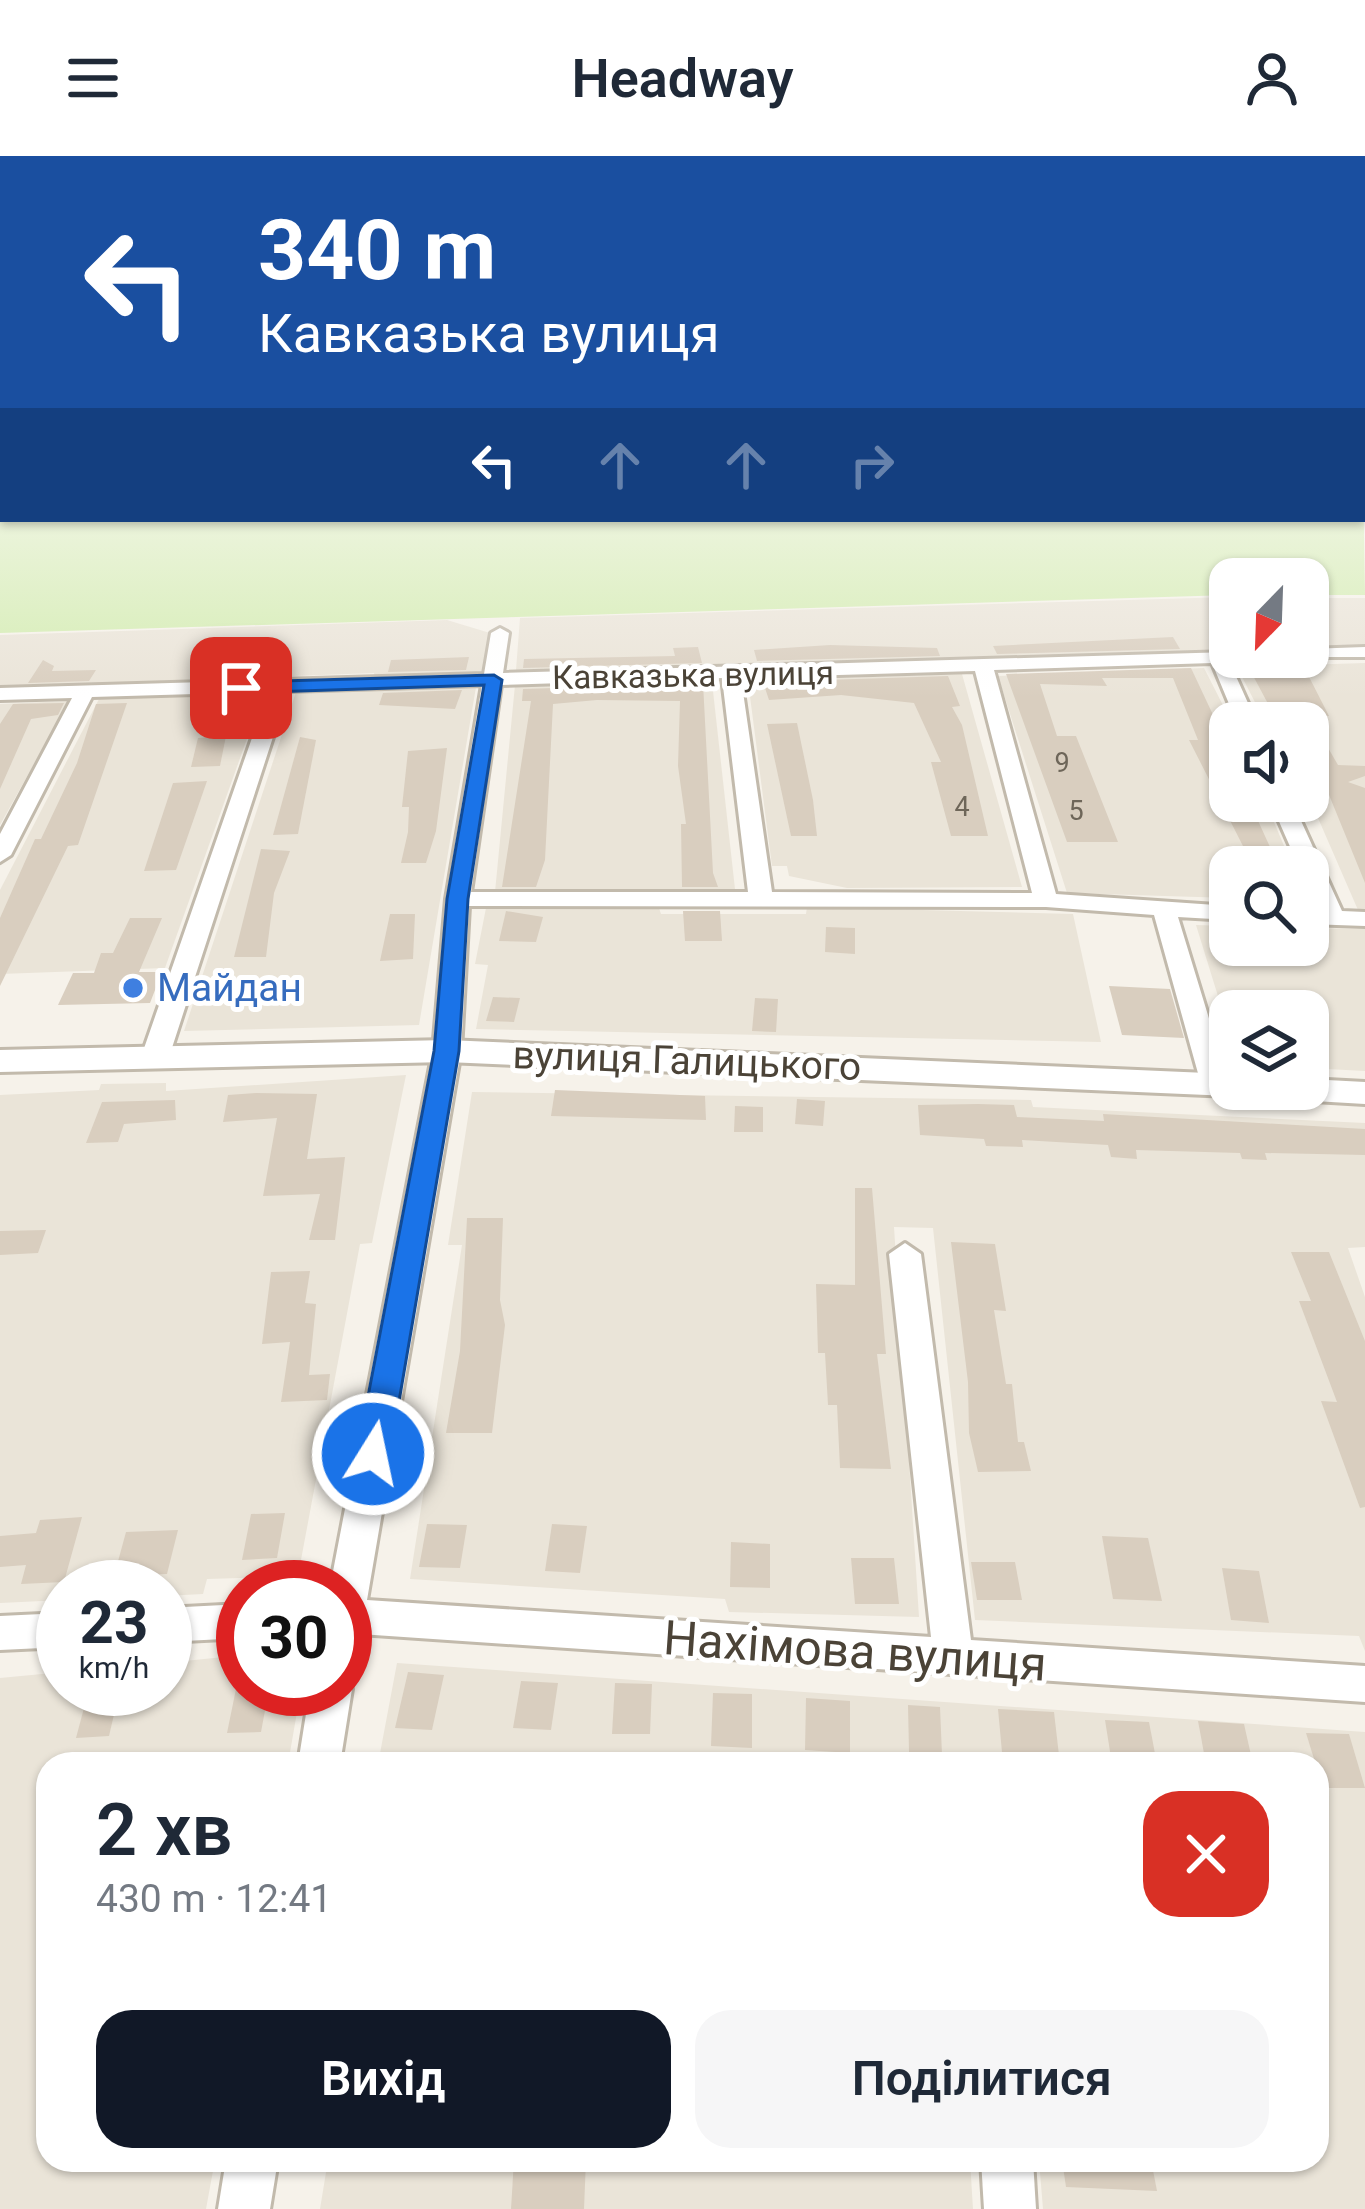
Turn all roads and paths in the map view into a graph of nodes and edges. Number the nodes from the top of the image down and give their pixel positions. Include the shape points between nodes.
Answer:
1 (500, 632) dead end
2 (1365, 652) edge
3 (1329, 654) edge
4 (1209, 658) edge
5 (984, 668) junction
6 (730, 675) junction
7 (494, 680) junction
8 (280, 686) junction
9 (85, 692) junction
10 (0, 694) edge
11 (0, 855) edge
12 (458, 899) junction
13 (761, 899) junction
14 (1046, 900) junction
15 (1164, 909) junction
16 (1209, 912) edge
17 (1329, 918) edge
18 (1365, 919) edge
19 (1209, 1046) edge
20 (447, 1051) junction
21 (155, 1057) junction
22 (0, 1061) edge
23 (1209, 1084) edge
24 (1329, 1091) edge
25 (1365, 1093) edge
26 (905, 1254) dead end
27 (355, 1560) edge
28 (372, 1615) edge
29 (36, 1631) edge
30 (0, 1633) edge
31 (953, 1658) junction
32 (1365, 1684) edge
33 (327, 1716) edge
34 (321, 1752) edge
35 (250, 2172) edge
36 (1008, 2172) edge
37 (244, 2209) edge
38 (1010, 2209) edge

1 - 7 street
2 - 3 street
4 - 5 street, Кавказька вулиця
5 - 6 street, Кавказька вулиця
5 - 14 street
6 - 7 street, Кавказька вулиця
6 - 13 street
7 - 8 street, Кавказька вулиця
7 - 12 street
8 - 9 street, Кавказька вулиця
8 - 21 street
9 - 10 street, Кавказька вулиця
9 - 11 street
12 - 13 street
12 - 20 street
13 - 14 street
14 - 15 street
15 - 16 street
15 - 19 street
17 - 18 street
20 - 21 street, вулиця Галицького
20 - 23 street, вулиця Галицького
20 - 27 street
21 - 22 street, вулиця Галицького
24 - 25 street
26 - 31 street
28 - 31 street, Нахімова вулиця
29 - 30 street
31 - 32 street, Нахімова вулиця
33 - 34 street
35 - 37 street
36 - 38 street

